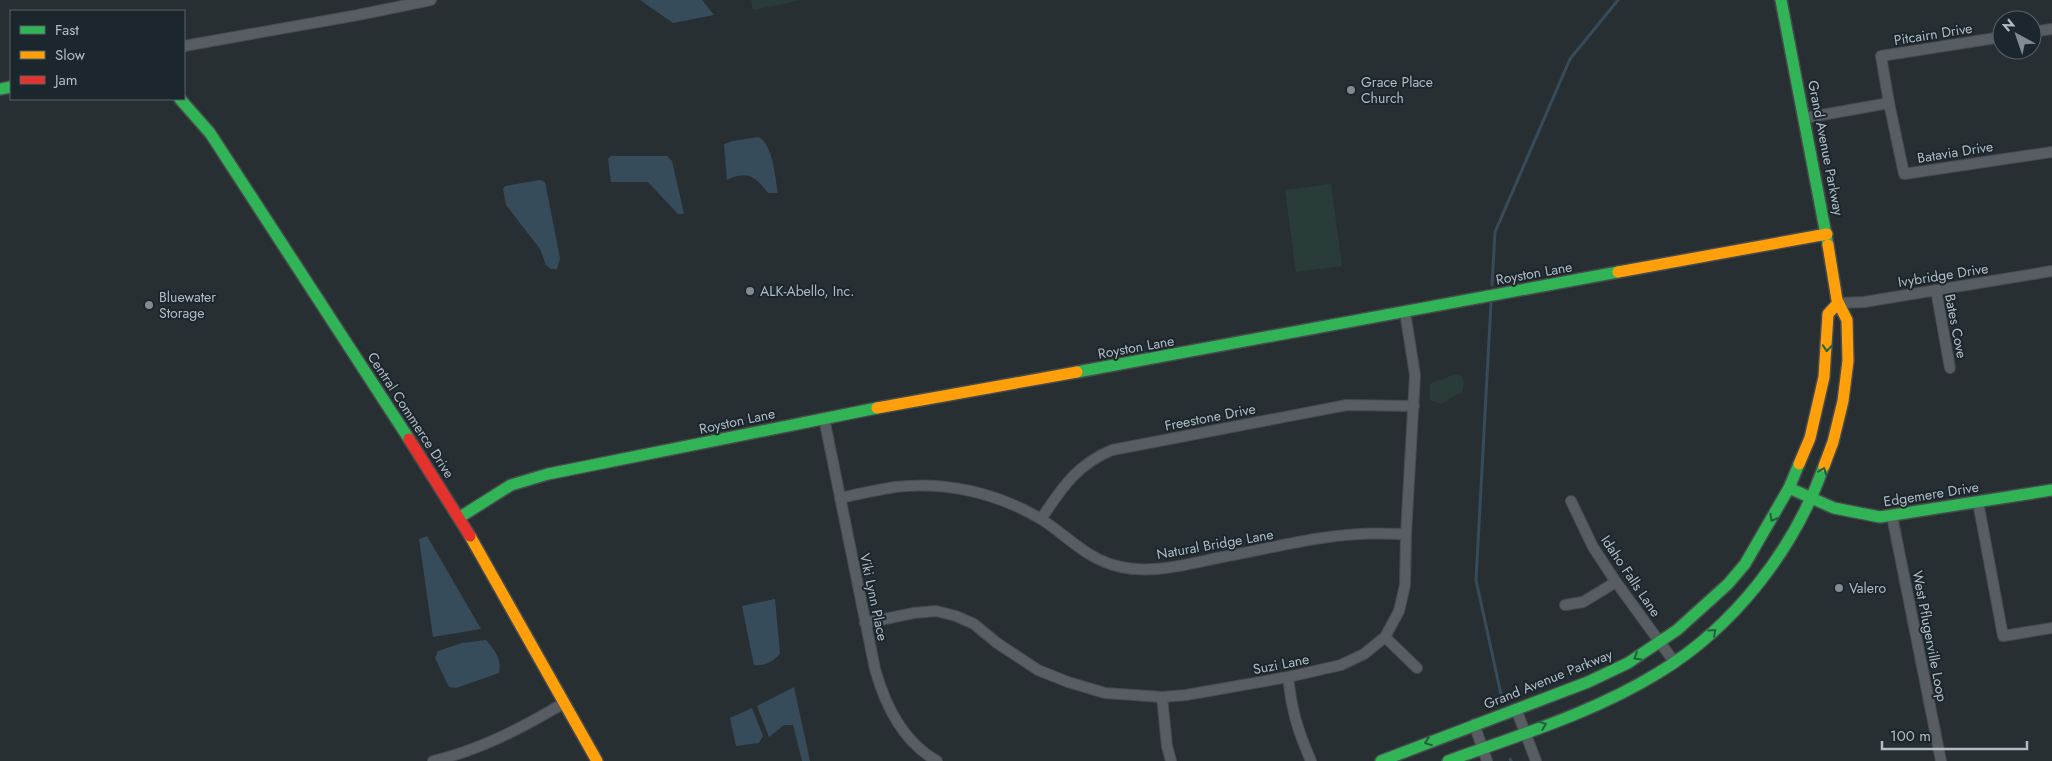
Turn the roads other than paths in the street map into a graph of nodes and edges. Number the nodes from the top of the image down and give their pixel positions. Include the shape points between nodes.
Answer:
1 (431, 0) edge
2 (1782, 0) edge
3 (1992, 39) edge
4 (185, 46) edge
5 (181, 100) edge
6 (1889, 103) junction
7 (1805, 118) junction
8 (2052, 152) edge
9 (1827, 234) junction
10 (2052, 271) edge
11 (1936, 290) junction
12 (1838, 303) junction
13 (1405, 312) junction
14 (1950, 368) dead end
15 (1414, 406) junction
16 (824, 418) junction
17 (1789, 488) junction
18 (2052, 490) edge
19 (840, 498) junction
20 (1812, 499) junction
21 (1571, 501) dead end
22 (1978, 502) junction
23 (1892, 516) junction
24 (460, 517) junction
25 (1041, 519) junction
26 (1406, 534) junction
27 (1616, 582) junction
28 (1565, 605) dead end
29 (865, 623) junction
30 (2052, 628) edge
31 (1385, 637) junction
32 (1660, 642) junction
33 (1675, 663) junction
34 (1417, 668) dead end
35 (1288, 677) junction
36 (1162, 697) junction
37 (564, 703) junction
38 (1516, 709) junction
39 (1474, 724) junction
40 (1525, 732) junction
41 (1482, 748) junction
42 (934, 760) edge
43 (433, 761) edge
44 (597, 761) edge
45 (1171, 761) edge
46 (1311, 761) edge
47 (1381, 761) edge
48 (1448, 761) edge
49 (1486, 761) edge
50 (1536, 761) edge
51 (1941, 761) edge

1 - 4 street
2 - 7 street, Grand Avenue Parkway
3 - 6 street, Pitcairn Drive via 1881,56
5 - 24 street, Central Commerce Drive via 210,133
6 - 7 street
6 - 8 street, Batavia Drive via 1904,174
7 - 9 street, Grand Avenue Parkway
9 - 12 street, Grand Avenue Parkway
9 - 13 street, Royston Lane
10 - 11 street, Ivybridge Drive
11 - 12 street, Ivybridge Drive
11 - 14 street, Bates Cove
12 -> 17 street, Grand Avenue Parkway via 1828,314 1824,377 1812,429
20 -> 12 street, Grand Avenue Parkway via 1836,433 1845,374 1847,317
13 - 15 street, Suzi Lane via 1414,376
13 - 16 street, Royston Lane
15 - 25 street, Freestone Drive via 1347,404 1112,450 1074,474
15 - 26 street, Suzi Lane
16 - 19 street, Viki Lynn Place
16 - 24 street, Royston Lane via 528,478 494,494
17 - 20 street, Edgemere Drive
17 -> 32 street, Grand Avenue Parkway via 1745,564 1693,618
18 - 22 street, Edgemere Drive
19 - 25 street, Natural Bridge Lane via 896,487 957,488 984,494
19 - 29 street, Viki Lynn Place
20 - 23 street, Edgemere Drive via 1864,515
33 -> 20 street, Grand Avenue Parkway via 1716,629 1764,578
21 - 27 street, Idaho Falls Lane via 1593,547
22 - 23 street, Edgemere Drive
22 - 30 street via 2003,636
23 - 51 street, West Pflugerville Loop
24 - 37 street, Central Commerce Drive
25 - 26 street, Natural Bridge Lane via 1092,558 1121,568 1156,569 1317,539 1359,534
26 - 31 street, Suzi Lane via 1406,584 1399,611
27 - 28 street via 1583,602
27 - 32 street, Idaho Falls Lane
29 - 36 street, Suzi Lane via 936,611 974,624 1038,670 1068,682 1105,693
29 - 42 street, Viki Lynn Place via 882,692 894,718
31 - 34 street
31 - 35 street, Suzi Lane via 1364,654 1341,665
32 - 33 street, Idaho Falls Lane
32 -> 38 street, Grand Avenue Parkway via 1613,670
40 -> 33 street, Grand Avenue Parkway via 1618,695
35 - 36 street, Suzi Lane
35 - 46 street via 1292,711
36 - 45 street
37 - 43 street via 498,739 456,756
37 - 44 street, Central Commerce Drive
38 - 39 street, Grand Avenue Parkway
38 - 40 street
39 - 41 street
39 -> 47 street, Grand Avenue Parkway
40 - 41 street, Grand Avenue Parkway
40 - 50 street
41 - 48 street, Grand Avenue Parkway
41 - 49 street

